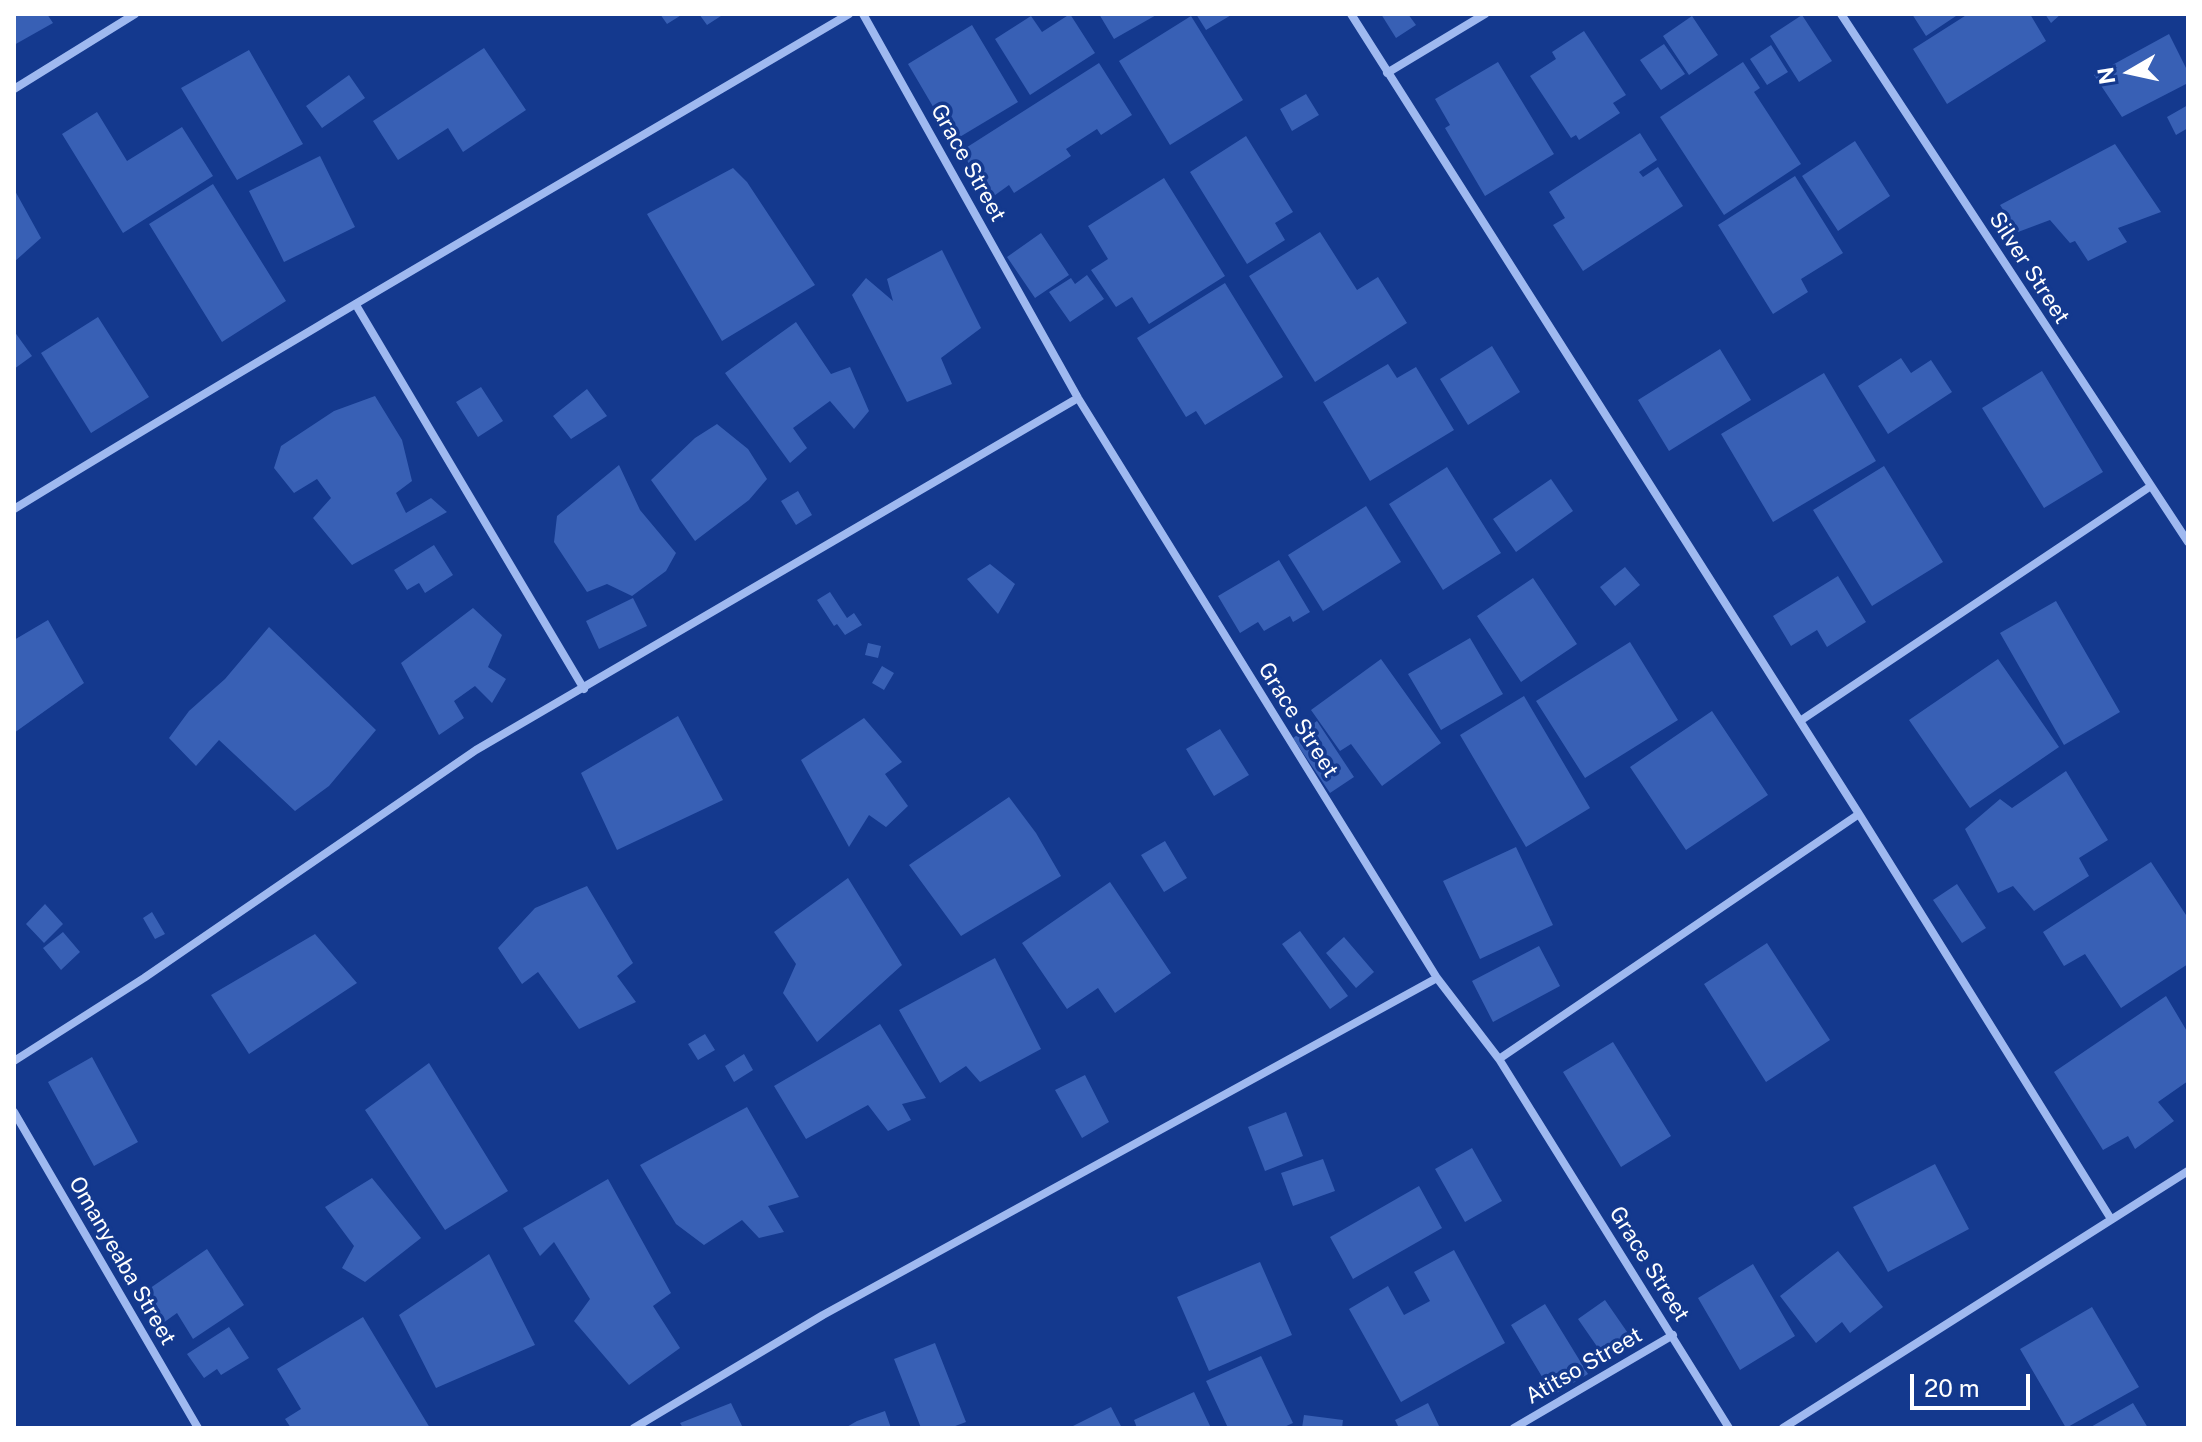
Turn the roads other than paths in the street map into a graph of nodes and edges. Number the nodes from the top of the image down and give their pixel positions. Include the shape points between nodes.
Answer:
1 (135, 14) edge
2 (849, 14) edge
3 (863, 14) edge
4 (1351, 14) edge
5 (1485, 14) edge
6 (1841, 14) edge
7 (1387, 73) junction
8 (14, 89) edge
9 (356, 305) junction
10 (1078, 398) junction
11 (2151, 486) junction
12 (14, 509) edge
13 (2188, 542) edge
14 (584, 689) junction
15 (1800, 721) junction
16 (1859, 814) junction
17 (1437, 978) junction
18 (1499, 1059) junction
19 (14, 1061) edge
20 (14, 1112) edge
21 (2188, 1171) edge
22 (2111, 1219) junction
23 (1673, 1335) junction
24 (198, 1428) edge
25 (634, 1428) edge
26 (1514, 1428) edge
27 (1729, 1428) edge
28 (1783, 1428) edge

1 - 8 street
2 - 9 street
3 - 10 street, Grace Street
4 - 7 street
5 - 7 street
6 - 11 street, Silver Street
7 - 15 street
9 - 12 street
9 - 14 street
10 - 14 street
10 - 17 street, Grace Street
11 - 13 street, Silver Street
11 - 15 street
14 - 19 street via 476,750
15 - 16 street
16 - 18 street
16 - 22 street
17 - 18 street, Grace Street
17 - 25 street via 834,1309
18 - 23 street, Grace Street
20 - 24 street, Omanyeaba Street
21 - 22 street
22 - 28 street
23 - 26 street, Atitso Street
23 - 27 street, Grace Street

